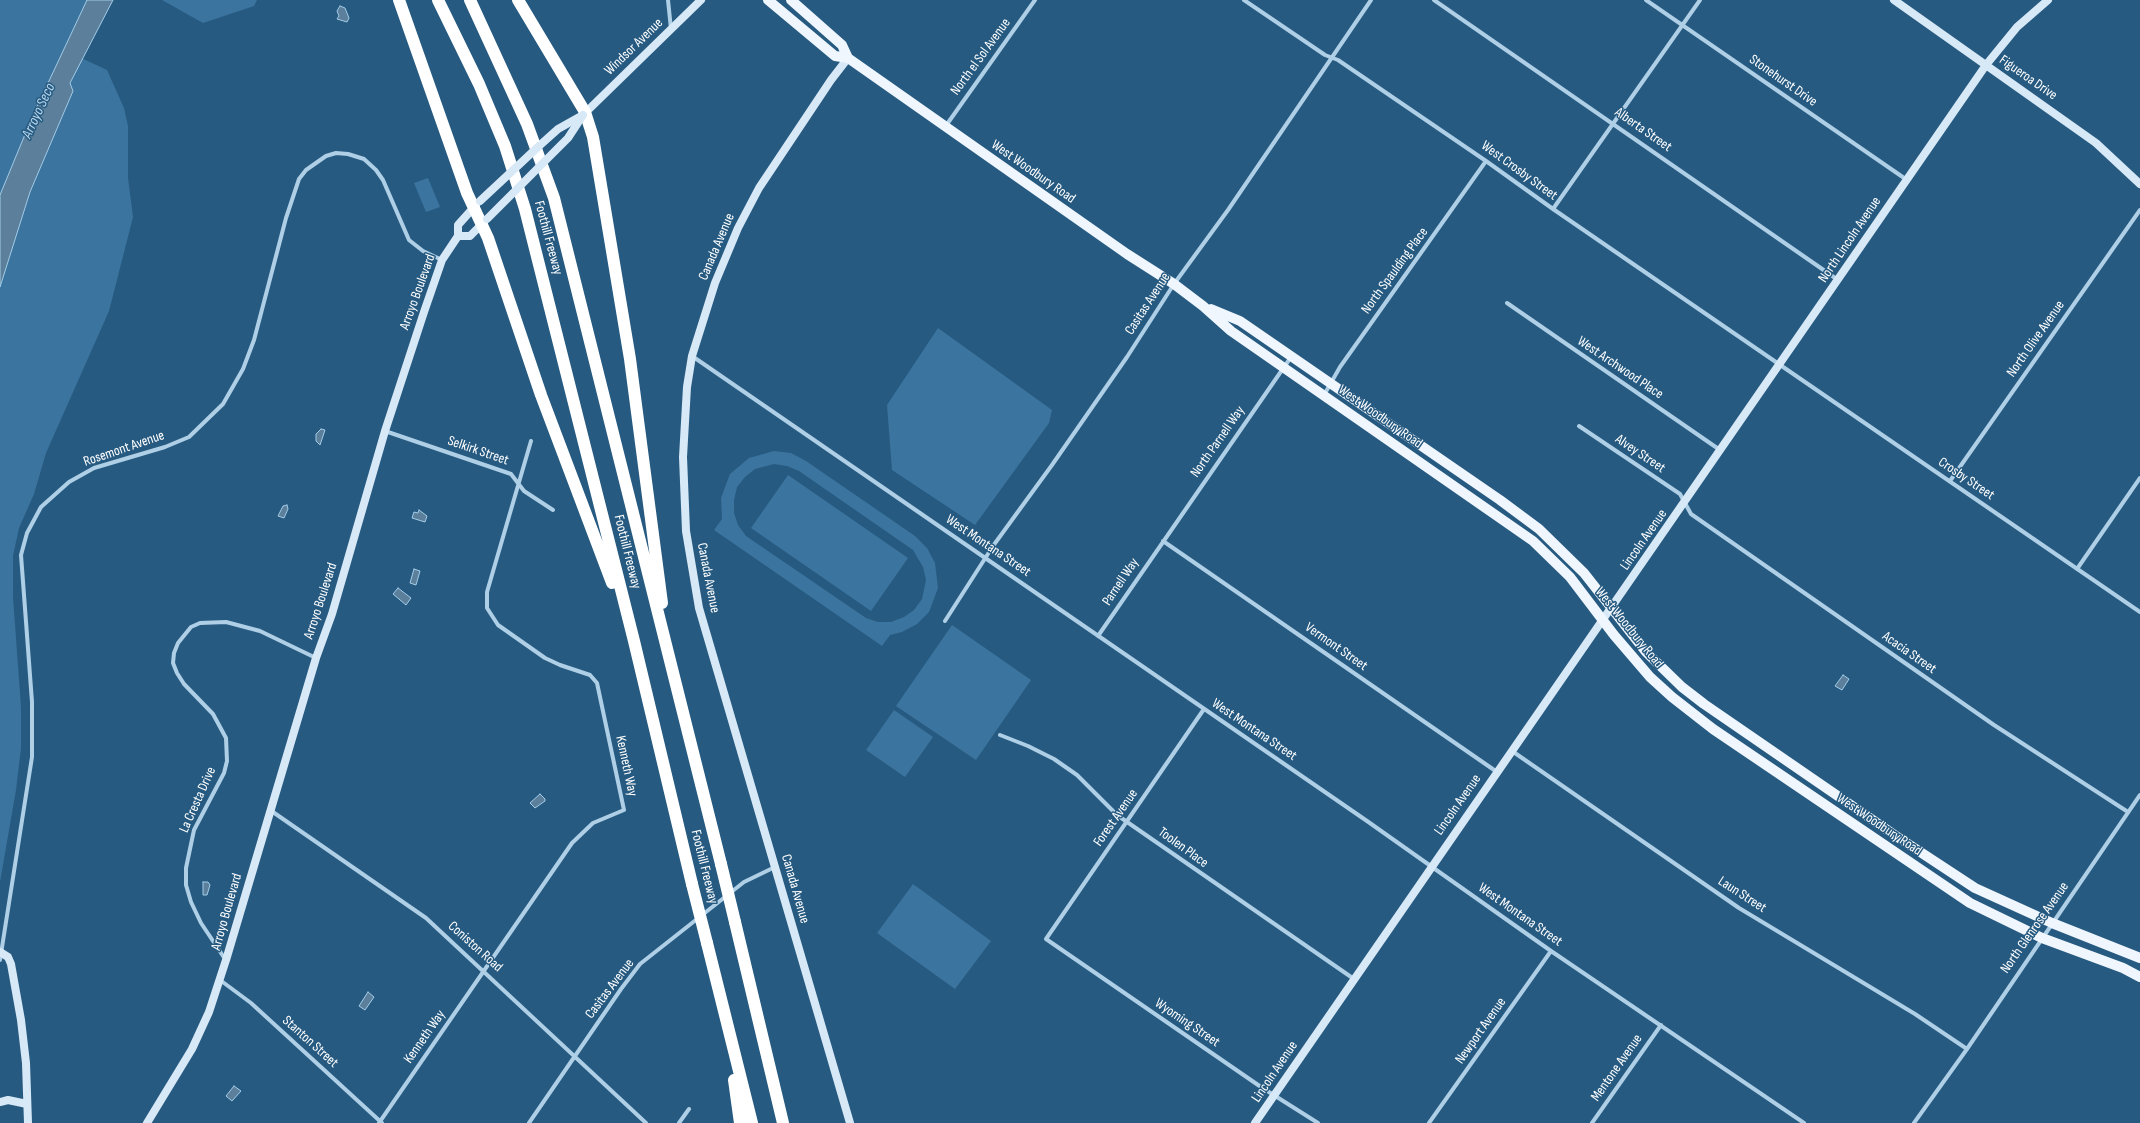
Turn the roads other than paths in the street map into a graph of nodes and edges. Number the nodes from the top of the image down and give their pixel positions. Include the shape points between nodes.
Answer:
1 (399, 0) edge
2 (438, 0) edge
3 (470, 0) edge
4 (518, 0) edge
5 (668, 0) edge
6 (701, 0) edge
7 (768, 0) edge
8 (791, 0) edge
9 (1035, 0) edge
10 (1244, 0) edge
11 (1371, 0) edge
12 (1434, 0) edge
13 (1646, 0) edge
14 (1700, 0) edge
15 (1894, 0) edge
16 (2048, 0) edge
17 (1682, 25) junction
18 (671, 29) junction
19 (848, 58) junction
20 (1332, 58) junction
21 (1986, 65) junction
22 (584, 113) junction
23 (1614, 123) junction
24 (945, 127) junction
25 (1486, 161) junction
26 (1907, 181) junction
27 (2140, 184) edge
28 (477, 204) junction
29 (1553, 209) junction
30 (2140, 210) edge
31 (485, 222) junction
32 (458, 236) junction
33 (442, 260) junction
34 (1839, 280) junction
35 (1174, 284) junction
36 (1507, 303) dead end
37 (1203, 306) junction
38 (692, 356) junction
39 (1291, 356) junction
40 (1779, 365) junction
41 (1283, 368) junction
42 (1329, 384) junction
43 (1324, 395) junction
44 (1579, 426) dead end
45 (385, 431) junction
46 (531, 441) dead end
47 (1721, 450) junction
48 (2140, 478) edge
49 (518, 481) junction
50 (1950, 481) junction
51 (1684, 504) junction
52 (553, 510) dead end
53 (1163, 541) junction
54 (986, 558) junction
55 (2077, 569) junction
56 (1612, 608) junction
57 (2140, 612) edge
58 (945, 621) dead end
59 (1604, 621) junction
60 (1098, 636) junction
61 (634, 640) junction
62 (668, 654) junction
63 (316, 658) junction
64 (1204, 709) junction
65 (1000, 735) dead end
66 (1512, 751) junction
67 (1497, 772) junction
68 (2140, 795) edge
69 (270, 810) junction
70 (2128, 812) junction
71 (1127, 821) junction
72 (1432, 866) junction
73 (774, 867) junction
74 (2052, 924) junction
75 (2042, 938) junction
76 (1046, 939) joint
77 (1551, 951) junction
78 (0, 955) edge
79 (2140, 958) edge
80 (226, 960) junction
81 (484, 970) junction
82 (2140, 977) edge
83 (1354, 979) junction
84 (220, 980) junction
85 (1661, 1025) junction
86 (728, 1030) junction
87 (1966, 1049) junction
88 (576, 1055) junction
89 (774, 1087) junction
90 (1275, 1094) junction
91 (0, 1102) edge
92 (27, 1104) junction
93 (689, 1109) dead end
94 (380, 1122) edge
95 (28, 1123) edge
96 (147, 1123) edge
97 (528, 1123) edge
98 (646, 1123) edge
99 (679, 1123) edge
100 (740, 1123) edge
101 (752, 1123) edge
102 (783, 1123) edge
103 (789, 1123) edge
104 (850, 1123) edge
105 (1255, 1123) edge
106 (1318, 1123) edge
107 (1429, 1123) edge
108 (1592, 1123) edge
109 (1804, 1123) edge
110 (1914, 1123) edge

1 - 28 highway via 467,193
2 - 61 highway, Foothill Freeway via 482,91 505,146 525,209
3 - 62 highway, Foothill Freeway via 527,124 554,198
4 - 22 highway
5 - 18 street
6 - 18 street, Windsor Avenue
7 - 19 main road, West Woodbury Road via 835,56
8 - 19 main road, West Woodbury Road via 842,44
9 - 24 street, North el Sol Avenue
10 - 20 street, West Crosby Street
11 - 20 street, Casitas Avenue
12 - 23 street, Alberta Street
13 - 17 street, Stonehurst Drive
14 - 17 street
15 - 21 street, Figueroa Drive
16 - 21 street, North Lincoln Avenue via 2016,27
17 - 23 street
17 - 26 street, Stonehurst Drive
18 - 22 street, Windsor Avenue
19 - 24 main road, West Woodbury Road
19 - 38 street, Canada Avenue via 780,155 738,228 715,283
20 - 25 street, West Crosby Street
20 - 35 street, Casitas Avenue
21 - 26 street, North Lincoln Avenue
21 - 27 street, Figueroa Drive via 2096,143
22 - 28 street, Arroyo Boulevard, bridge via 558,129
22 - 31 street, bridge via 568,138
22 - 62 highway via 594,139 630,359
23 - 29 street
23 - 34 street, Alberta Street
24 - 35 main road, West Woodbury Road
25 - 29 street, West Crosby Street
25 - 42 street, North Spaulding Place
26 - 34 street, North Lincoln Avenue
28 - 31 highway
28 - 32 street, Arroyo Boulevard via 458,225
29 - 40 street, West Crosby Street
30 - 50 street, North Olive Avenue
31 - 32 street via 470,236
31 - 61 highway via 541,395
32 - 33 street, Arroyo Boulevard
33 - 45 street, Arroyo Boulevard
33 - 78 street, Rosemont Avenue via 423,251 409,240 383,180 376,170 364,160 348,154 336,153 326,156 306,170 299,179 286,218 254,340 243,369 223,404 190,437 94,468 69,482 40,507 27,533 21,555 32,702 32,757
34 - 40 street, North Lincoln Avenue
35 - 37 main road, West Woodbury Road
35 - 54 street, Casitas Avenue via 1127,357
36 - 47 street, West Archwood Place
37 - 39 main road, West Woodbury Road via 1240,321
37 - 41 main road, West Woodbury Road via 1231,331
38 - 54 street, West Montana Street
38 - 73 street, Canada Avenue via 687,387 683,457 691,566 701,615
39 - 41 street, North Parnell Way
39 - 42 main road, West Woodbury Road
40 - 47 street, North Lincoln Avenue
40 - 50 street, Crosby Street
41 - 43 main road, West Woodbury Road
41 - 53 street, North Parnell Way
42 - 43 street, North Spaulding Place
42 - 56 main road, West Woodbury Road via 1539,529 1584,573
43 - 59 main road, West Woodbury Road via 1533,541 1570,577
44 - 51 street, Alvey Street via 1680,494
45 - 49 street, Selkirk Street via 511,474
45 - 63 street, Arroyo Boulevard via 332,614
46 - 49 street, Kenneth Way
47 - 51 street, North Lincoln Avenue
48 - 55 street
49 - 52 street, Selkirk Street via 524,491
49 - 81 street, Kenneth Way via 487,592 487,608 504,630 560,666 590,675 596,683 624,810 593,823 572,843
50 - 55 street, Crosby Street
51 - 56 street, Lincoln Avenue
51 - 70 street, Acacia Street via 1693,515 2004,732
53 - 60 street, Parnell Way
53 - 67 street, Vermont Street
54 - 58 street, Casitas Avenue
54 - 60 street, West Montana Street
55 - 57 street, Crosby Street
56 - 59 street, Lincoln Avenue
56 - 74 main road, West Woodbury Road via 1646,652 1700,701 1950,873 1998,900
59 - 66 street, Lincoln Avenue
59 - 75 main road, West Woodbury Road via 1650,676 1672,697 1713,728 1951,891 1991,914
60 - 64 street, West Montana Street
61 - 86 highway, Foothill Freeway, bridge
62 - 89 highway, Foothill Freeway, bridge
63 - 69 street, Arroyo Boulevard
63 - 80 street, La Cresta Drive via 260,631 226,622 200,623 191,627 181,638 174,653 173,663 177,673 213,714 226,738 224,773 194,830 186,868 186,885 191,902 201,923
64 - 71 street, Forest Avenue
64 - 72 street, West Montana Street
65 - 71 street, Toolen Place via 1060,763 1077,775 1117,815
66 - 67 street, Lincoln Avenue
66 - 87 street, Laun Street via 1739,908 1915,1014
67 - 72 street, Lincoln Avenue
68 - 70 street, North Glenrose Avenue
69 - 80 street, Arroyo Boulevard
69 - 81 street, Coniston Road via 426,918
70 - 74 street, North Glenrose Avenue
71 - 76 street, Forest Avenue
71 - 83 street, Toolen Place via 1205,878
72 - 77 street, West Montana Street
72 - 83 street, Lincoln Avenue
73 - 88 street, Casitas Avenue via 744,882 640,964
73 - 104 street, Canada Avenue
74 - 75 street, North Glenrose Avenue
74 - 79 main road, West Woodbury Road
75 - 82 main road, West Woodbury Road via 2123,968
75 - 87 street, North Glenrose Avenue
76 - 90 street, Wyoming Street
77 - 85 street, West Montana Street
77 - 107 street, Newport Avenue
78 - 92 street via 8,957 14,980 26,1063
80 - 84 street, Arroyo Boulevard
81 - 88 street, Coniston Road
81 - 94 street, Kenneth Way
83 - 90 street, Lincoln Avenue
84 - 94 street, Stanton Street via 251,1003
84 - 96 street, Arroyo Boulevard via 192,1049
85 - 108 street, Mentone Avenue
85 - 109 street, West Montana Street
86 - 100 highway
86 - 101 highway, Foothill Freeway
87 - 110 street, North Glenrose Avenue
88 - 97 street, Casitas Avenue
88 - 98 street, Coniston Road
89 - 102 highway, Foothill Freeway
89 - 103 highway
90 - 105 street, Lincoln Avenue
90 - 106 street, Wyoming Street
91 - 92 street via 8,1100
92 - 95 street
93 - 99 street

